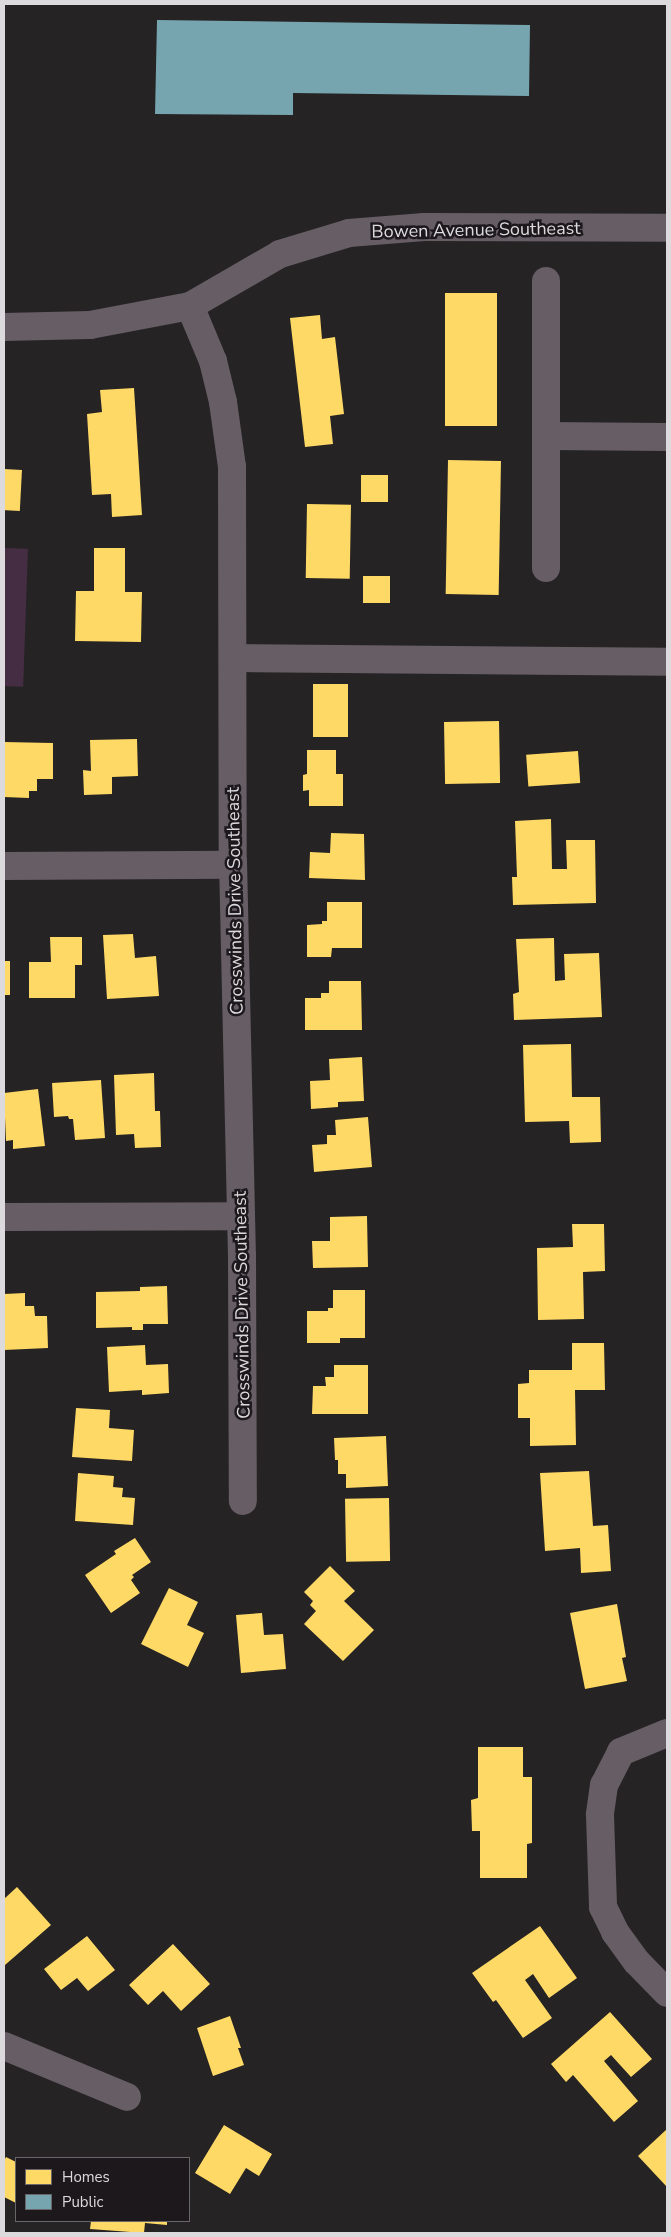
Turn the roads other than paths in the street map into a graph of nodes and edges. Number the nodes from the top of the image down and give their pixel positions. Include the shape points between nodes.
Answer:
1 (667, 228) edge
2 (546, 281) dead end
3 (190, 306) junction
4 (4, 327) edge
5 (547, 436) junction
6 (667, 437) edge
7 (546, 568) dead end
8 (233, 658) junction
9 (667, 662) edge
10 (233, 865) junction
11 (4, 866) edge
12 (241, 1216) junction
13 (4, 1217) edge
14 (244, 1501) dead end
15 (667, 1733) edge
16 (667, 1993) edge
17 (4, 2046) edge
18 (127, 2097) dead end

1 - 3 street, Bowen Avenue Southeast via 424,227 349,233 280,254
2 - 5 street
3 - 4 street, Bowen Avenue Southeast via 90,325
3 - 8 street, Crosswinds Drive Southeast via 213,361 223,402 232,467
5 - 6 street
5 - 7 street
8 - 9 street
8 - 10 street, Crosswinds Drive Southeast
10 - 11 street
10 - 12 street, Crosswinds Drive Southeast
12 - 13 street
12 - 14 street, Crosswinds Drive Southeast
15 - 16 street via 621,1752 604,1785 600,1815 603,1907 615,1932 637,1962
17 - 18 street

